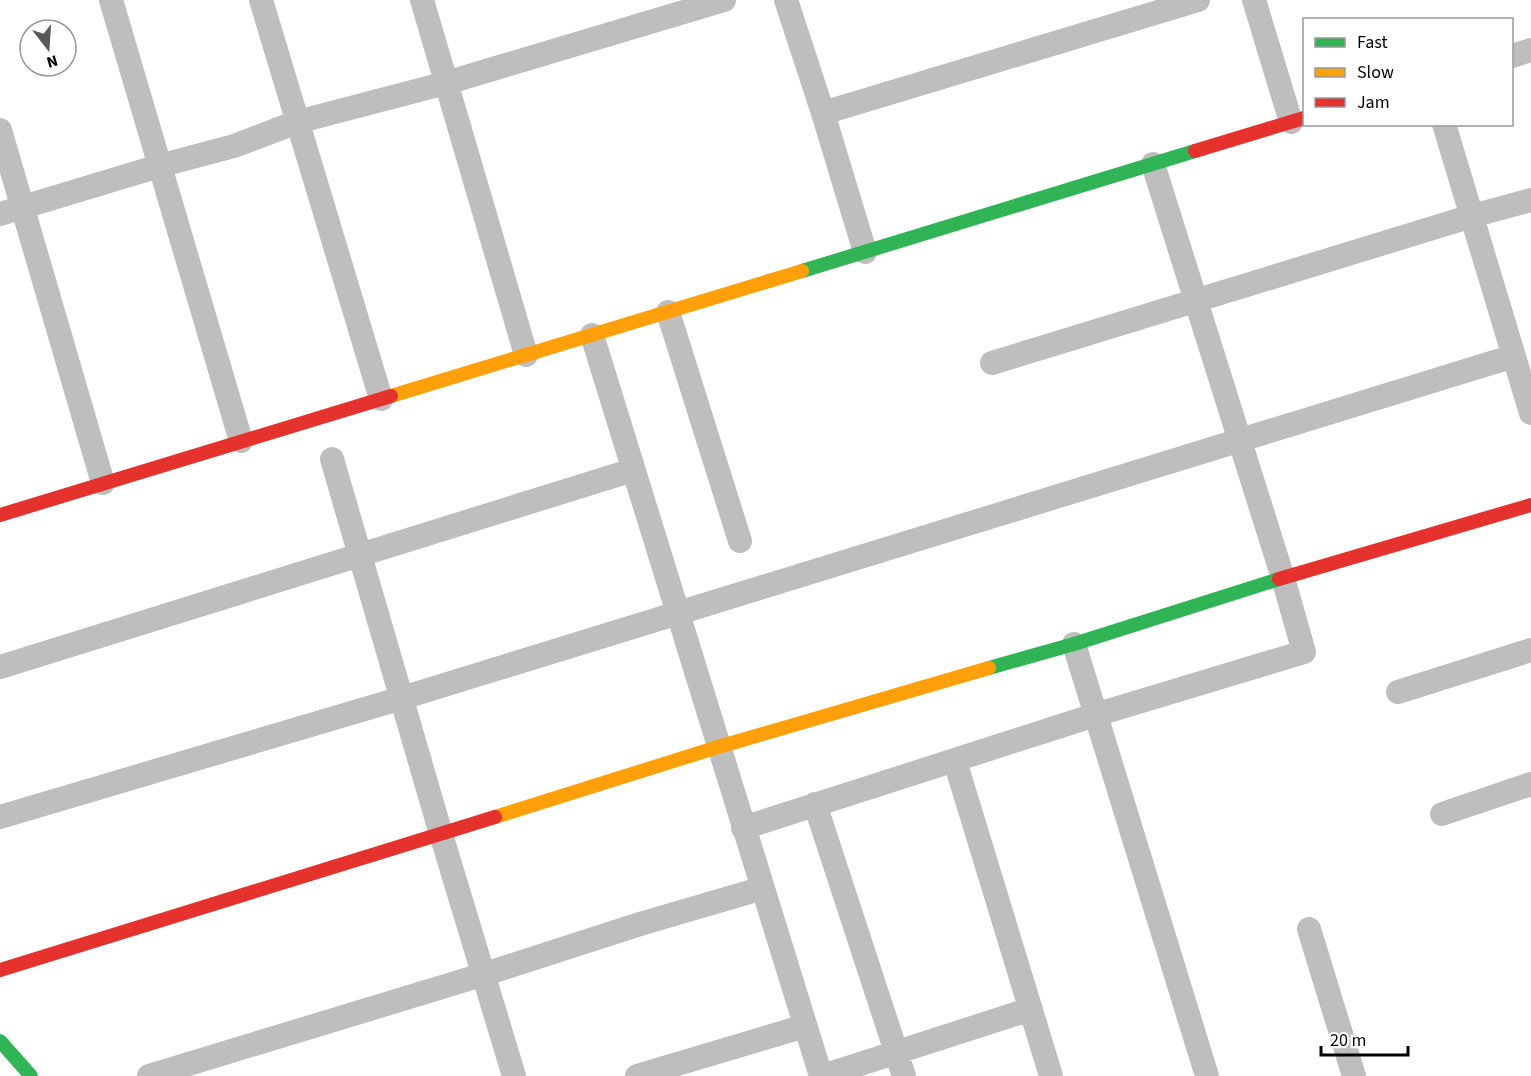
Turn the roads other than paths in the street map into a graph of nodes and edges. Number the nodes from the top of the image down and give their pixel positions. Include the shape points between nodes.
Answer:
1 (111, 0) edge
2 (261, 0) edge
3 (422, 0) edge
4 (724, 0) edge
5 (786, 0) edge
6 (1198, 0) edge
7 (1254, 0) edge
8 (1531, 50) edge
9 (1513, 56) edge
10 (446, 83) junction
11 (823, 113) junction
12 (1298, 120) edge
13 (297, 122) junction
14 (1445, 126) edge
15 (0, 130) edge
16 (1153, 165) junction
17 (159, 166) junction
18 (1531, 200) edge
19 (11, 211) edge
20 (1472, 216) junction
21 (865, 252) junction
22 (1195, 302) junction
23 (668, 312) junction
24 (592, 334) junction
25 (526, 355) junction
26 (1514, 356) junction
27 (992, 363) dead end
28 (381, 399) junction
29 (1531, 413) edge
30 (1240, 439) junction
31 (241, 441) junction
32 (332, 459) dead end
33 (633, 470) junction
34 (103, 483) junction
35 (1531, 505) edge
36 (0, 514) edge
37 (740, 541) dead end
38 (361, 555) junction
39 (1283, 578) junction
40 (677, 613) junction
41 (1074, 644) junction
42 (1531, 650) edge
43 (0, 667) edge
44 (1398, 692) dead end
45 (402, 698) junction
46 (1095, 715) junction
47 (718, 747) junction
48 (955, 760) junction
49 (1531, 784) edge
50 (815, 804) junction
51 (1442, 814) dead end
52 (0, 817) edge
53 (743, 828) junction
54 (441, 834) junction
55 (764, 888) junction
56 (1309, 929) dead end
57 (0, 970) edge
58 (485, 974) junction
59 (1030, 1009) junction
60 (806, 1026) junction
61 (0, 1041) edge
62 (897, 1051) junction
63 (31, 1076) edge
64 (149, 1076) edge
65 (514, 1076) edge
66 (637, 1076) edge
67 (822, 1076) edge
68 (904, 1076) edge
69 (1051, 1076) edge
70 (1207, 1076) edge
71 (1354, 1076) edge

1 - 17 street
2 - 13 street
3 - 10 street
4 - 10 street
5 - 11 street
6 - 11 street
7 - 12 street
8 - 9 street
10 - 13 street
10 - 25 street
11 - 21 street
12 - 16 street
13 - 17 street via 234,146
13 - 28 street
14 - 20 street
15 - 19 street
16 - 21 street
16 - 22 street
17 - 19 street
17 - 31 street
18 - 20 street
19 - 34 street
20 - 22 street
20 - 26 street
21 - 23 street
22 - 27 street
22 - 30 street
23 - 24 street
23 - 37 street
24 - 25 street
24 - 33 street
25 - 28 street
26 - 29 street
26 - 30 street
28 - 31 street
30 - 39 street
30 - 40 street
31 - 34 street
32 - 38 street
33 - 38 street
33 - 40 street
34 - 36 street
35 - 39 street
38 - 43 street
38 - 45 street
39 - 41 street
39 - 46 street via 1304,652
40 - 45 street
40 - 47 street
41 - 46 street
41 - 47 street
42 - 44 street
45 - 52 street
45 - 54 street
46 - 48 street
46 - 70 street
47 - 53 street
47 - 54 street
48 - 50 street
48 - 59 street
49 - 51 street
50 - 53 street
50 - 62 street
53 - 55 street
54 - 57 street
54 - 58 street
55 - 58 street
55 - 60 street
56 - 71 street
58 - 64 street
58 - 65 street
59 - 62 street
59 - 69 street
60 - 66 street
60 - 67 street
61 - 63 street
62 - 67 street
62 - 68 street

